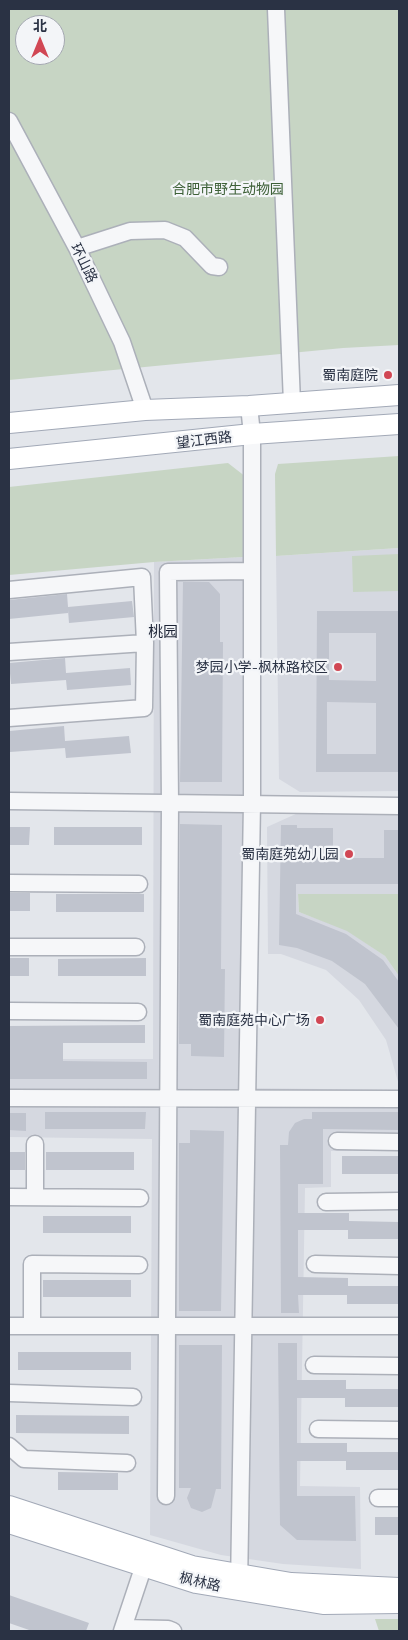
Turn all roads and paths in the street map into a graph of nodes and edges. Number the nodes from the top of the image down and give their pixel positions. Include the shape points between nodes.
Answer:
1 (276, 9) edge
2 (9, 121) edge
3 (77, 248) junction
4 (219, 267) dead end
5 (399, 395) edge
6 (292, 403) junction
7 (249, 406) junction
8 (145, 410) junction
9 (9, 423) edge
10 (399, 424) edge
11 (252, 434) junction
12 (9, 459) edge
13 (252, 571) junction
14 (9, 590) edge
15 (145, 643) junction
16 (9, 652) edge
17 (9, 718) edge
18 (9, 801) edge
19 (170, 803) junction
20 (252, 804) junction
21 (399, 806) edge
22 (9, 883) edge
23 (138, 884) dead end
24 (9, 946) edge
25 (136, 947) dead end
26 (9, 1011) edge
27 (138, 1012) dead end
28 (168, 1097) junction
29 (249, 1097) junction
30 (9, 1098) edge
31 (399, 1099) edge
32 (337, 1141) dead end
33 (399, 1142) edge
34 (35, 1144) dead end
35 (9, 1197) edge
36 (35, 1197) junction
37 (140, 1198) dead end
38 (399, 1201) edge
39 (326, 1202) dead end
40 (314, 1264) dead end
41 (138, 1265) dead end
42 (399, 1266) edge
43 (32, 1325) junction
44 (9, 1326) edge
45 (166, 1326) junction
46 (399, 1326) edge
47 (244, 1327) junction
48 (314, 1365) dead end
49 (399, 1366) edge
50 (9, 1393) edge
51 (133, 1397) dead end
52 (318, 1429) dead end
53 (399, 1430) edge
54 (9, 1446) edge
55 (127, 1463) dead end
56 (166, 1496) dead end
57 (378, 1498) dead end
58 (399, 1498) edge
59 (9, 1506) edge
60 (9, 1523) edge
61 (146, 1559) junction
62 (239, 1582) junction
63 (399, 1588) edge
64 (399, 1603) edge
65 (123, 1630) edge
66 (173, 1631) edge

1 - 6 street
2 - 3 street, 环山路
3 - 4 street via 130,231 164,230 186,238 212,266
3 - 8 street, 环山路 via 122,342
5 - 6 main road
6 - 7 main road
7 - 8 main road
7 - 11 street
8 - 9 main road
10 - 11 main road, 望江西路
11 - 12 main road, 望江西路
11 - 13 street
13 - 19 street via 168,572
13 - 20 street
14 - 15 street via 142,577
15 - 16 street
15 - 17 street via 144,708
18 - 19 street
19 - 20 street
19 - 28 street
20 - 21 street
20 - 29 street
22 - 23 street
24 - 25 street
26 - 27 street
28 - 29 street
28 - 30 street
28 - 45 street
29 - 31 street
29 - 47 street
32 - 33 street
34 - 36 street
35 - 36 street
36 - 37 street
38 - 39 street
40 - 42 street
41 - 43 street via 32,1264
43 - 44 street
43 - 45 street
45 - 47 street
45 - 56 street
46 - 47 street
47 - 62 street
48 - 49 street
50 - 51 street
52 - 53 street
54 - 55 street via 24,1459
57 - 58 street
59 - 61 main road, 枫林路
60 - 61 main road, 枫林路
61 - 62 main road, 枫林路 via 196,1583
61 - 65 street
62 - 63 main road, 枫林路
62 - 64 main road, 枫林路 via 323,1604
65 - 66 street

